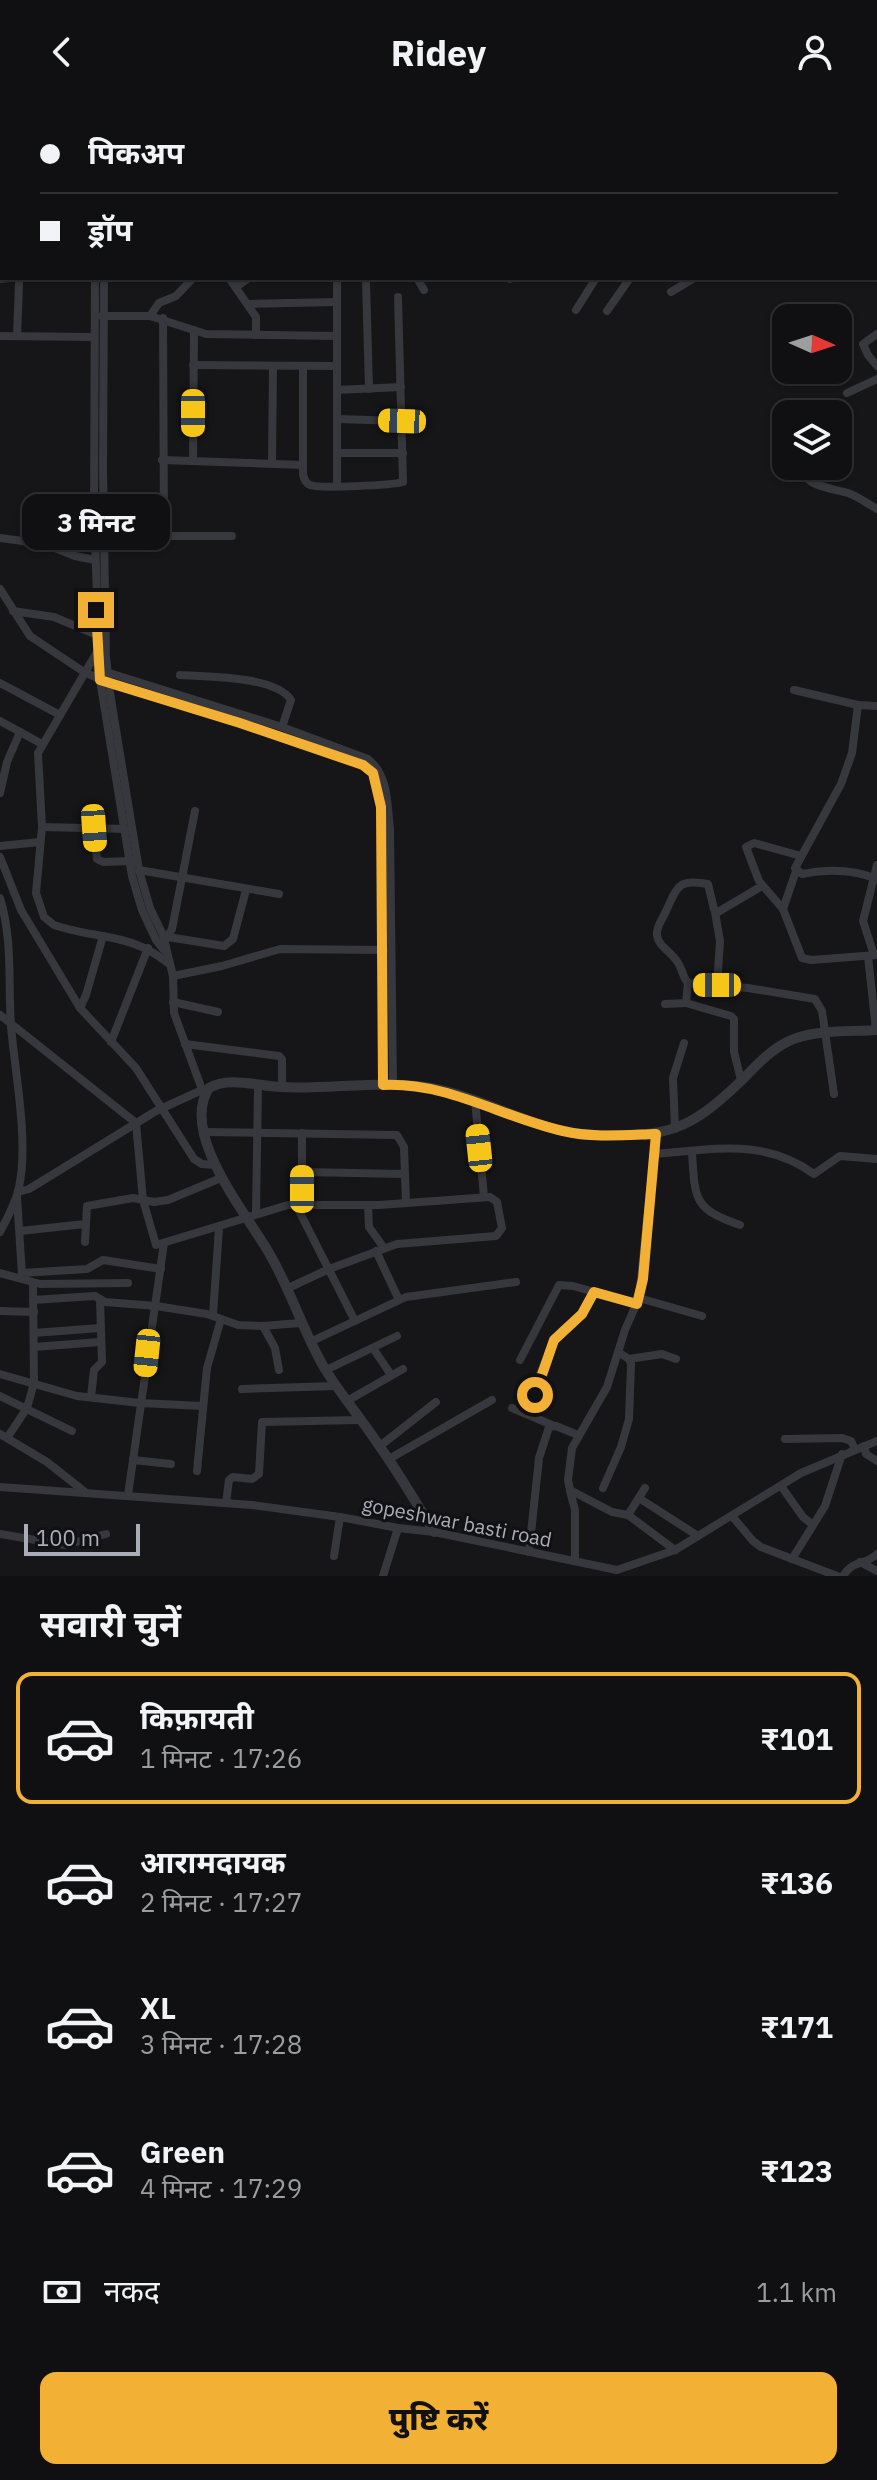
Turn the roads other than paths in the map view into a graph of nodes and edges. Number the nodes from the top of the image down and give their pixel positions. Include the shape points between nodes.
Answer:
1 (95, 280) edge
2 (104, 280) edge
3 (191, 280) edge
4 (231, 280) edge
5 (246, 280) edge
6 (418, 280) edge
7 (595, 280) edge
8 (629, 280) edge
9 (691, 280) edge
10 (15, 281) edge
11 (337, 281) dead end
12 (366, 281) dead end
13 (236, 287) junction
14 (424, 290) dead end
15 (671, 292) dead end
16 (398, 297) dead end
17 (337, 302) junction
18 (248, 304) junction
19 (576, 310) dead end
20 (607, 311) dead end
21 (102, 316) junction
22 (150, 316) junction
23 (163, 318) junction
24 (194, 330) junction
25 (877, 334) edge
26 (256, 335) junction
27 (0, 336) edge
28 (17, 336) junction
29 (337, 336) junction
30 (94, 337) junction
31 (193, 365) junction
32 (273, 366) junction
33 (303, 366) junction
34 (337, 366) junction
35 (877, 366) edge
36 (877, 379) edge
37 (401, 387) junction
38 (369, 389) junction
39 (337, 390) junction
40 (847, 393) dead end
41 (337, 419) junction
42 (402, 421) junction
43 (337, 453) junction
44 (403, 453) junction
45 (162, 460) junction
46 (193, 461) junction
47 (272, 463) junction
48 (303, 465) junction
49 (811, 480) edge
50 (337, 486) junction
51 (877, 509) edge
52 (164, 536) junction
53 (232, 536) dead end
54 (0, 538) edge
55 (105, 540) junction
56 (95, 560) junction
57 (0, 589) edge
58 (13, 611) junction
59 (97, 635) junction
60 (98, 651) junction
61 (84, 672) junction
62 (180, 675) dead end
63 (104, 676) junction
64 (0, 683) edge
65 (794, 690) dead end
66 (858, 705) junction
67 (877, 706) edge
68 (60, 715) junction
69 (0, 721) edge
70 (282, 727) junction
71 (20, 732) junction
72 (42, 744) junction
73 (3, 765) edge
74 (0, 793) edge
75 (195, 811) dead end
76 (42, 827) junction
77 (94, 828) junction
78 (125, 829) junction
79 (40, 842) junction
80 (0, 846) edge
81 (801, 856) junction
82 (0, 857) edge
83 (130, 861) junction
84 (877, 865) edge
85 (139, 870) junction
86 (796, 871) junction
87 (874, 878) edge
88 (182, 879) junction
89 (762, 886) junction
90 (246, 890) junction
91 (279, 894) dead end
92 (0, 898) edge
93 (783, 909) junction
94 (715, 912) junction
95 (103, 936) junction
96 (0, 939) edge
97 (166, 943) junction
98 (8, 946) junction
99 (148, 948) junction
100 (384, 950) junction
101 (873, 955) edge
102 (168, 963) junction
103 (0, 965) edge
104 (8, 971) junction
105 (173, 976) junction
106 (688, 983) junction
107 (717, 985) junction
108 (173, 1002) junction
109 (686, 1003) junction
110 (665, 1004) dead end
111 (80, 1008) junction
112 (218, 1012) dead end
113 (0, 1015) edge
114 (11, 1023) junction
115 (876, 1030) edge
116 (825, 1033) junction
117 (111, 1042) junction
118 (684, 1043) dead end
119 (185, 1044) junction
120 (741, 1080) junction
121 (388, 1084) junction
122 (258, 1085) junction
123 (282, 1087) junction
124 (203, 1092) junction
125 (834, 1094) dead end
126 (475, 1100) junction
127 (163, 1107) junction
128 (136, 1123) junction
129 (675, 1129) junction
130 (205, 1132) junction
131 (257, 1133) junction
132 (302, 1133) junction
133 (656, 1134) junction
134 (692, 1152) junction
135 (654, 1154) junction
136 (877, 1159) edge
137 (214, 1165) junction
138 (302, 1172) junction
139 (405, 1174) junction
140 (221, 1178) junction
141 (17, 1194) junction
142 (484, 1197) junction
143 (143, 1200) junction
144 (406, 1203) junction
145 (299, 1205) junction
146 (368, 1205) junction
147 (0, 1211) edge
148 (10, 1212) junction
149 (251, 1215) junction
150 (85, 1224) junction
151 (740, 1225) dead end
152 (219, 1228) junction
153 (20, 1231) junction
154 (0, 1232) edge
155 (85, 1242) dead end
156 (164, 1243) junction
157 (380, 1249) junction
158 (161, 1269) junction
159 (329, 1269) junction
160 (0, 1273) edge
161 (22, 1276) junction
162 (516, 1282) dead end
163 (128, 1283) dead end
164 (33, 1284) junction
165 (286, 1289) junction
166 (594, 1292) junction
167 (100, 1299) junction
168 (33, 1300) junction
169 (399, 1300) junction
170 (638, 1301) junction
171 (156, 1306) junction
172 (0, 1311) edge
173 (34, 1312) junction
174 (702, 1316) dead end
175 (217, 1317) junction
176 (355, 1321) junction
177 (300, 1323) junction
178 (263, 1326) junction
179 (100, 1328) junction
180 (34, 1333) junction
181 (397, 1336) dead end
182 (100, 1342) junction
183 (310, 1342) junction
184 (34, 1347) junction
185 (373, 1348) junction
186 (618, 1352) junction
187 (629, 1359) junction
188 (676, 1359) dead end
189 (520, 1360) dead end
190 (403, 1369) dead end
191 (279, 1370) dead end
192 (326, 1370) junction
193 (0, 1374) edge
194 (391, 1375) junction
195 (34, 1383) junction
196 (337, 1386) junction
197 (242, 1389) dead end
198 (0, 1396) edge
199 (91, 1397) junction
200 (492, 1400) dead end
201 (347, 1401) junction
202 (436, 1402) dead end
203 (140, 1403) junction
204 (203, 1406) junction
205 (27, 1408) junction
206 (512, 1408) dead end
207 (529, 1415) junction
208 (360, 1420) junction
209 (552, 1425) junction
210 (72, 1431) dead end
211 (578, 1435) junction
212 (4, 1436) edge
213 (785, 1439) dead end
214 (877, 1441) edge
215 (380, 1446) junction
216 (859, 1447) junction
217 (842, 1454) junction
218 (389, 1459) junction
219 (133, 1460) junction
220 (877, 1461) edge
221 (171, 1464) dead end
222 (197, 1471) dead end
223 (781, 1486) junction
224 (0, 1487) edge
225 (603, 1488) dead end
226 (645, 1488) dead end
227 (570, 1490) junction
228 (85, 1492) junction
229 (128, 1495) junction
230 (642, 1500) dead end
231 (226, 1503) junction
232 (628, 1515) junction
233 (732, 1516) junction
234 (340, 1517) junction
235 (813, 1525) junction
236 (398, 1528) junction
237 (434, 1532) junction
238 (0, 1534) edge
239 (106, 1534) dead end
240 (698, 1536) junction
241 (675, 1550) junction
242 (529, 1552) junction
243 (877, 1554) edge
244 (334, 1556) dead end
245 (792, 1559) junction
246 (575, 1560) junction
247 (859, 1561) junction
248 (877, 1571) edge
249 (615, 1573) edge
250 (383, 1576) edge
251 (840, 1576) edge

1 - 30 street
2 - 21 street
3 - 22 street
4 - 13 street
5 - 13 street
6 - 14 street
7 - 19 street
8 - 20 street
9 - 15 street
10 - 28 street
11 - 17 street
12 - 38 street
13 - 18 street
16 - 37 street
17 - 18 street
17 - 29 street
18 - 26 street via 256,317
21 - 22 street
21 - 55 street
22 - 23 street
23 - 24 street
23 - 45 street
24 - 26 street
24 - 31 street
25 - 35 street via 863,344
26 - 29 street
27 - 28 street
28 - 30 street
29 - 34 street
30 - 56 street
31 - 32 street
31 - 46 street
32 - 33 street
32 - 47 street
33 - 34 street
33 - 48 street
34 - 39 street
36 - 40 street
37 - 38 street
37 - 42 street
38 - 39 street
39 - 41 street
41 - 42 street
41 - 43 street
42 - 44 street
43 - 44 street
43 - 50 street
44 - 50 street via 400,484
45 - 46 street
45 - 52 street
46 - 47 street
47 - 48 street
48 - 50 street via 310,485
49 - 51 street
52 - 53 street
52 - 55 street
54 - 56 street via 45,544
55 - 63 street
56 - 59 street
57 - 58 street
58 - 59 street via 54,617
58 - 61 street via 30,636
59 - 60 street
60 - 61 street
60 - 63 street
61 - 63 street
61 - 68 street
62 - 70 street via 256,682 285,692 291,700
63 - 70 street
63 - 78 street
63 - 85 street
63 - 100 street via 368,768 381,807
64 - 68 street
65 - 66 street
66 - 67 street
66 - 81 street via 852,753 841,784
68 - 72 street
69 - 71 street
70 - 121 street via 368,759 378,767 386,787 392,891
71 - 72 street
71 - 73 street
72 - 76 street via 37,761
73 - 74 street
75 - 88 street
76 - 77 street
76 - 79 street
77 - 78 street
77 - 83 street via 97,859
78 - 83 street
79 - 80 street
79 - 95 street via 36,893 44,917 64,929
81 - 86 street
81 - 89 street via 748,844 749,862
82 - 111 street via 21,910
83 - 97 street via 142,910 156,940
84 - 87 street
85 - 88 street
85 - 97 street
86 - 87 street via 852,872
86 - 93 street
87 - 101 street via 863,921
88 - 90 street
88 - 97 street
89 - 93 street
89 - 94 street
90 - 91 street
90 - 97 street via 228,945
92 - 98 street
93 - 101 street via 802,958
94 - 106 street via 708,884 687,883 673,892 657,929 659,943 679,963
94 - 107 street via 720,941
95 - 99 street
95 - 111 street
96 - 98 street
97 - 102 street
98 - 104 street
99 - 102 street
99 - 117 street
100 - 105 street via 280,949
100 - 121 street
101 - 115 street
102 - 105 street
103 - 104 street
104 - 114 street
105 - 108 street
106 - 107 street
106 - 109 street
107 - 116 street via 815,999
108 - 112 street
108 - 119 street
109 - 110 street
109 - 120 street via 734,1019
111 - 117 street
113 - 114 street
114 - 128 street
114 - 141 street via 21,1140
115 - 116 street
116 - 120 street via 784,1043
116 - 125 street
117 - 127 street
118 - 129 street via 673,1078
119 - 123 street via 279,1056
119 - 124 street
120 - 129 street via 697,1120
121 - 123 street
121 - 126 street via 428,1087
122 - 123 street
122 - 124 street via 216,1083
122 - 131 street
124 - 127 street
124 - 130 street
126 - 133 street via 563,1131
126 - 142 street
127 - 128 street
127 - 137 street via 194,1159
128 - 141 street
128 - 143 street
129 - 133 street
130 - 131 street
130 - 137 street
131 - 132 street
131 - 149 street
132 - 138 street
132 - 139 street via 397,1135 404,1147
133 - 135 street
134 - 135 street
134 - 136 street via 760,1149 814,1174 840,1156
134 - 151 street via 699,1200 716,1217
135 - 170 street
137 - 140 street
138 - 139 street
138 - 145 street
139 - 144 street
140 - 143 street via 168,1200
140 - 149 street
141 - 148 street
141 - 153 street
142 - 144 street
142 - 157 street via 497,1202 502,1228 496,1236
143 - 150 street via 87,1206
143 - 156 street via 154,1244
144 - 146 street
145 - 146 street
145 - 149 street
145 - 159 street
146 - 157 street via 369,1227
147 - 148 street
148 - 154 street
149 - 152 street
149 - 165 street
150 - 153 street
150 - 155 street
152 - 156 street
152 - 175 street
153 - 161 street
156 - 158 street
157 - 159 street
157 - 169 street
158 - 161 street via 103,1260 87,1269
158 - 171 street
159 - 165 street
159 - 176 street
160 - 161 street
161 - 164 street
162 - 169 street
163 - 164 street
164 - 168 street
165 - 177 street
166 - 170 street
166 - 189 street via 559,1285
166 - 207 street via 582,1314 554,1340
167 - 168 street
167 - 171 street
167 - 179 street
168 - 173 street
169 - 176 street
170 - 174 street
170 - 186 street
171 - 175 street
171 - 203 street
172 - 173 street
173 - 180 street
175 - 178 street
175 - 204 street
176 - 183 street
177 - 178 street
177 - 183 street
178 - 191 street
179 - 180 street
179 - 182 street
180 - 184 street
181 - 185 street
182 - 184 street
182 - 199 street via 102,1362 94,1370
183 - 192 street
184 - 195 street
185 - 192 street
185 - 194 street
186 - 187 street
186 - 211 street via 607,1387
187 - 188 street via 656,1354
187 - 225 street via 629,1419
190 - 194 street
192 - 196 street
193 - 195 street
194 - 201 street
195 - 199 street
195 - 205 street
196 - 197 street
196 - 201 street
198 - 205 street
199 - 203 street
200 - 218 street
201 - 208 street
202 - 215 street
203 - 204 street
203 - 219 street
204 - 222 street
205 - 210 street
205 - 212 street
206 - 207 street
207 - 209 street
208 - 215 street
208 - 231 street via 262,1422 259,1474 229,1480
209 - 211 street
209 - 242 street via 539,1458
211 - 227 street via 570,1458
212 - 228 street
213 - 216 street via 842,1438
214 - 216 street, gopeshwar basti road
215 - 218 street
216 - 217 street, gopeshwar basti road
216 - 220 street
217 - 223 street, gopeshwar basti road
217 - 235 street
218 - 237 street
219 - 221 street
219 - 229 street
223 - 233 street, gopeshwar basti road
223 - 235 street
224 - 228 street, gopeshwar basti road
226 - 232 street
227 - 232 street
227 - 246 street
228 - 229 street, gopeshwar basti road
229 - 231 street, gopeshwar basti road
230 - 240 street
231 - 234 street, gopeshwar basti road
232 - 241 street
233 - 240 street, gopeshwar basti road
233 - 245 street via 753,1541
234 - 236 street, gopeshwar basti road
234 - 244 street
235 - 245 street
236 - 237 street, gopeshwar basti road
236 - 250 street
237 - 242 street, gopeshwar basti road
238 - 239 street via 65,1545
240 - 241 street, gopeshwar basti road
241 - 249 street, gopeshwar basti road
242 - 246 street, gopeshwar basti road
243 - 247 street
245 - 251 street
246 - 249 street, gopeshwar basti road
247 - 248 street
247 - 251 street

